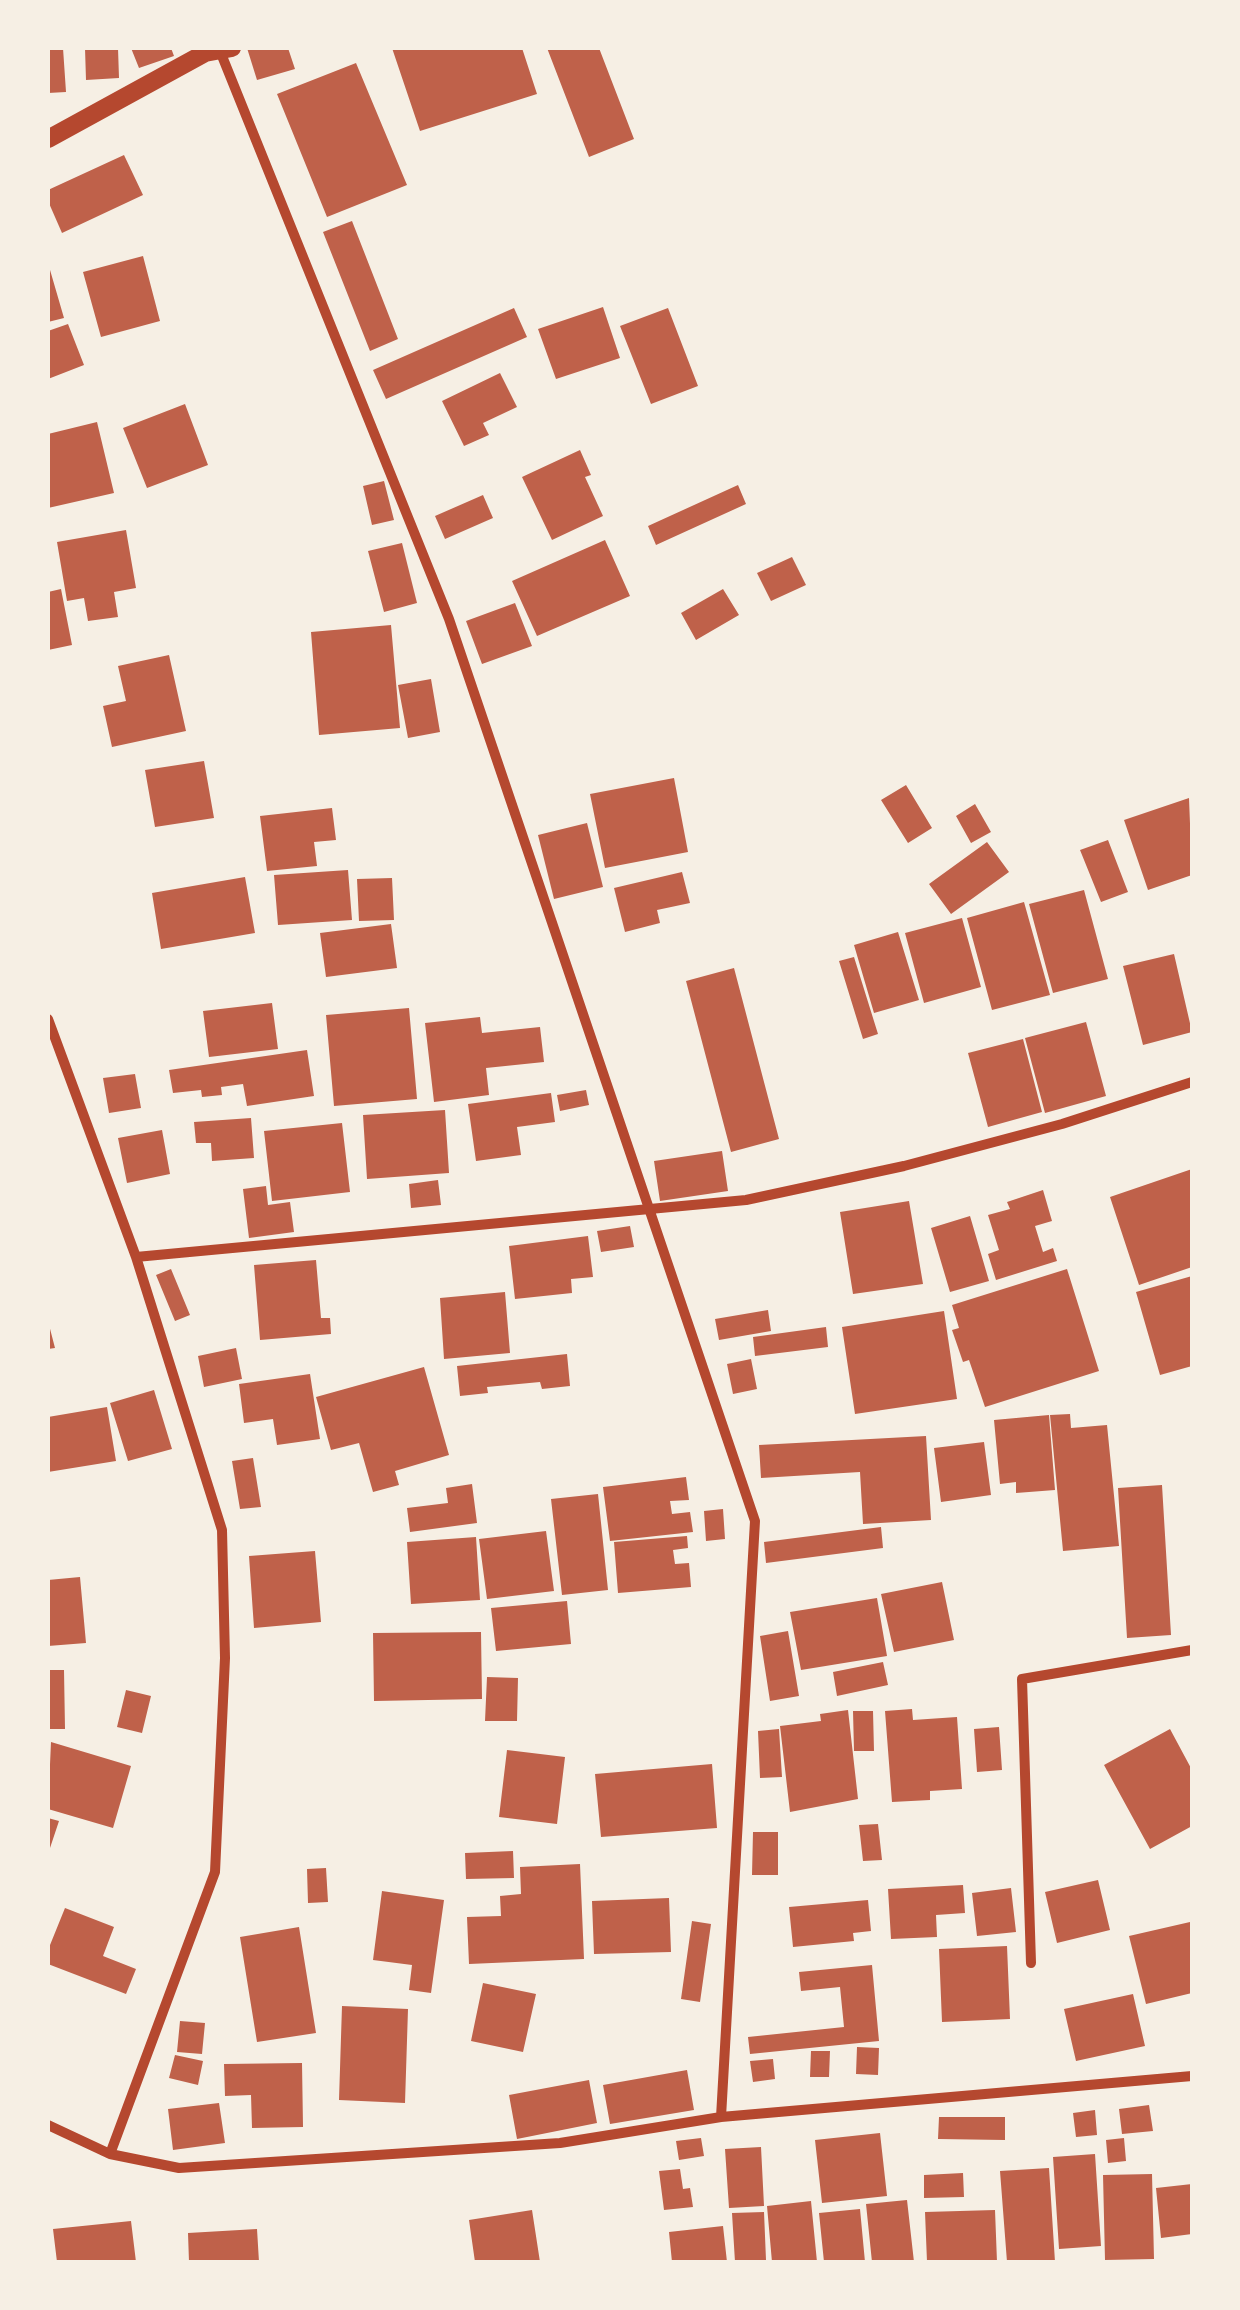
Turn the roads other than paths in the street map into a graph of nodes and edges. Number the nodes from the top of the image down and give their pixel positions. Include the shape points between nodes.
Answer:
1 (216, 50) edge
2 (48, 139) edge
3 (48, 1019) edge
4 (1192, 1082) edge
5 (651, 1206) junction
6 (136, 1257) junction
7 (1192, 1650) edge
8 (1032, 1963) dead end
9 (1192, 2076) edge
10 (721, 2117) junction
11 (48, 2124) edge
12 (110, 2154) junction

1 - 2 street
1 - 5 street via 449,619
3 - 6 street
4 - 5 street via 904,1166 746,1200
5 - 6 street
5 - 10 street via 754,1521
6 - 12 street via 222,1530 225,1658 216,1872
7 - 8 street via 1022,1679
9 - 10 street
10 - 12 street via 560,2143 379,2156 180,2168
11 - 12 street

